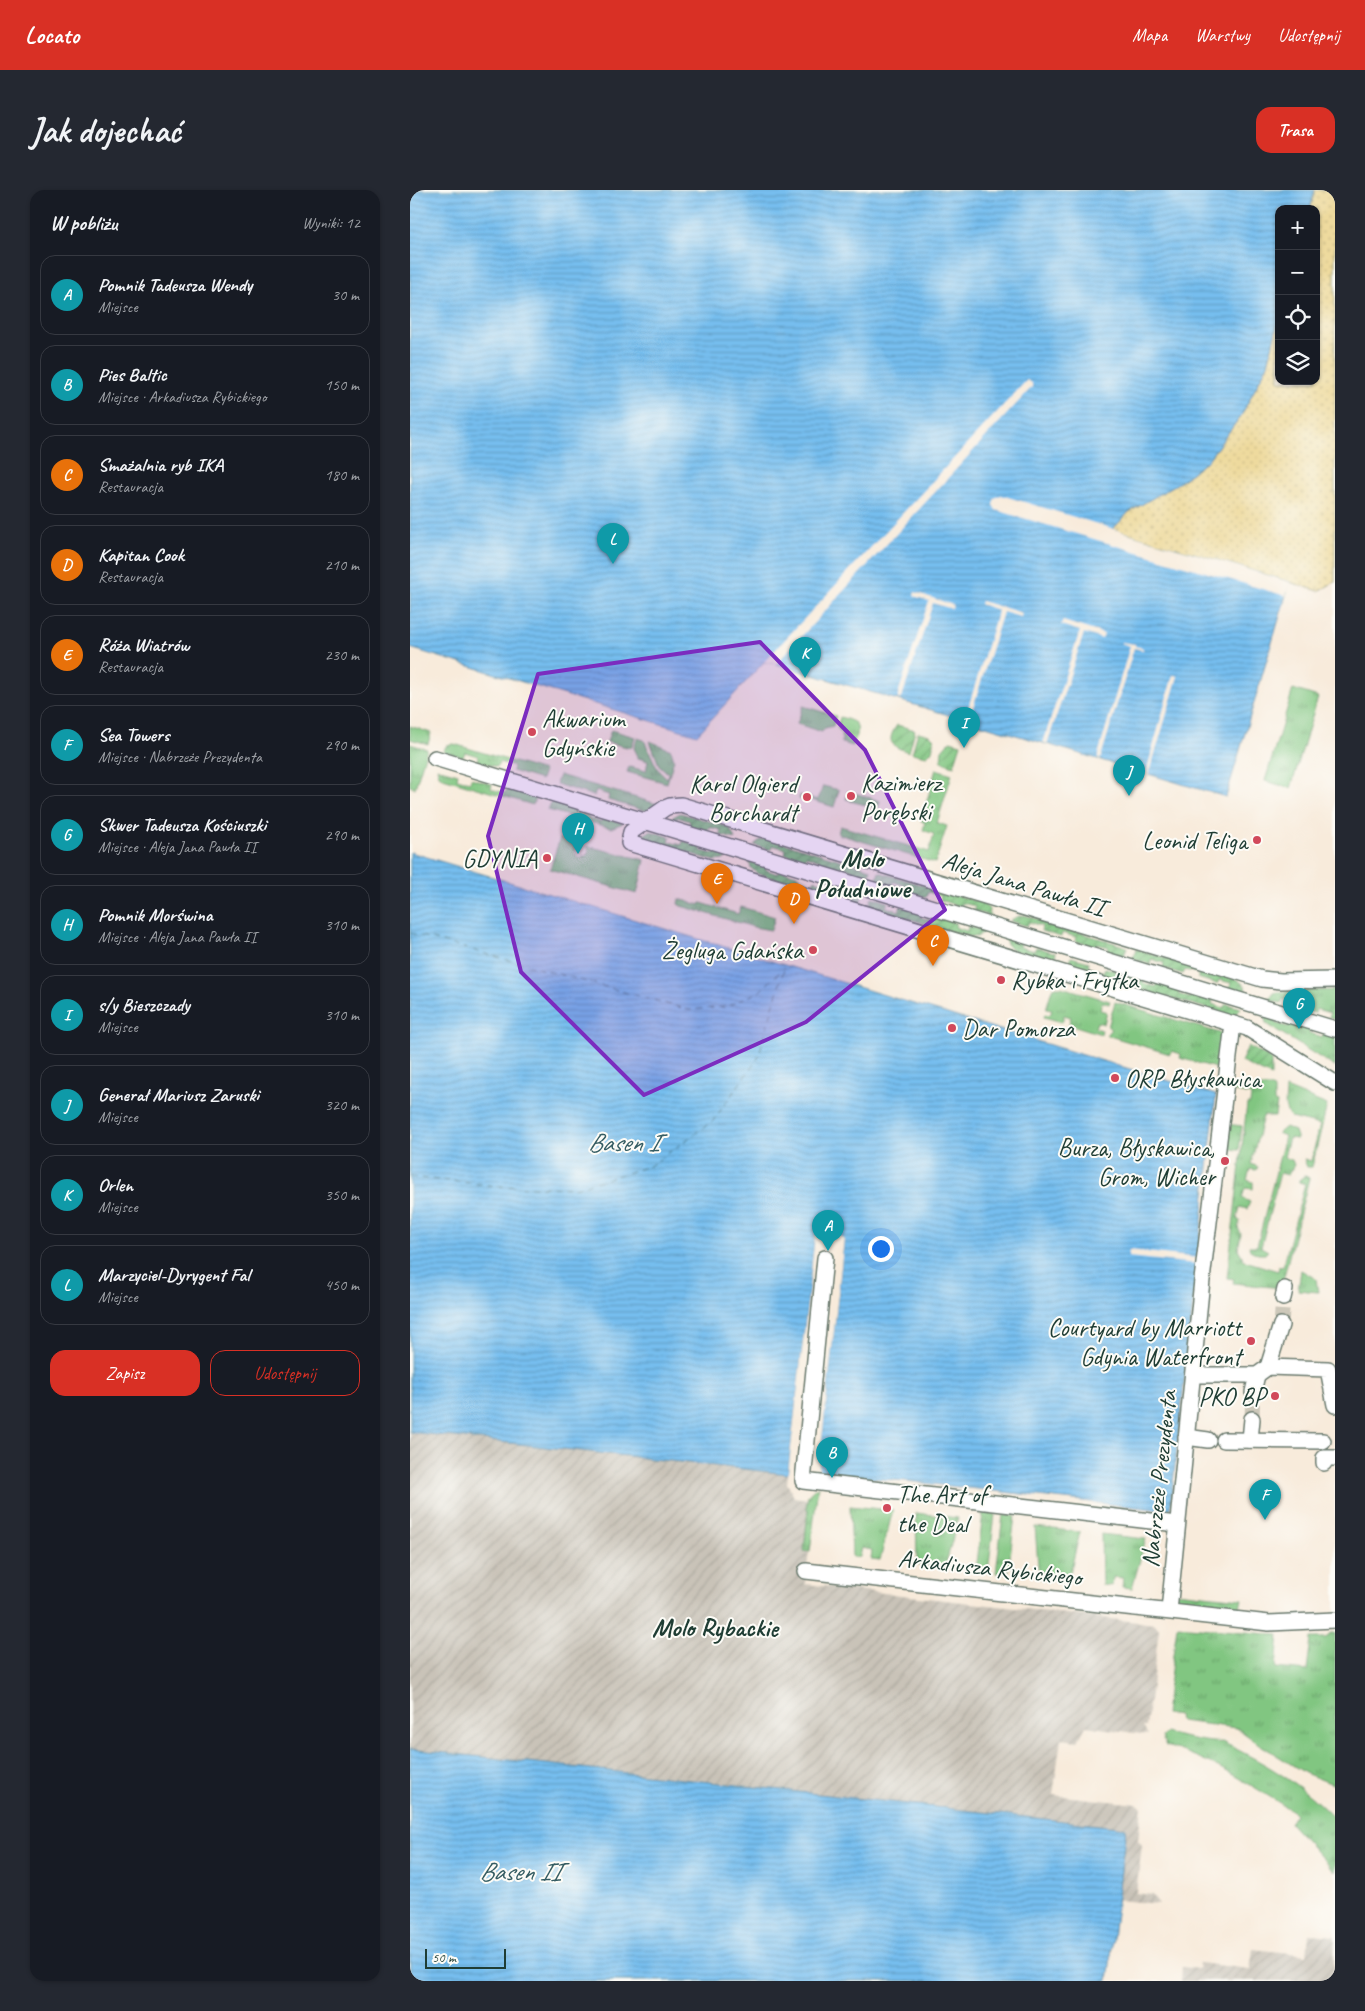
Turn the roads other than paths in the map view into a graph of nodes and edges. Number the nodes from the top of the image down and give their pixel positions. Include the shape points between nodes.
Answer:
1 (435, 758) dead end
2 (646, 821) junction
3 (1335, 980) edge
4 (1233, 1024) junction
5 (1335, 1028) edge
6 (1335, 1083) edge
7 (825, 1258) dead end
8 (1281, 1325) tunnel mouth
9 (1263, 1371) junction
10 (1193, 1375) junction
11 (1253, 1392) tunnel mouth
12 (1335, 1405) edge
13 (1252, 1419) tunnel mouth
14 (1186, 1437) junction
15 (1208, 1440) dead end
16 (1224, 1440) dead end
17 (1250, 1440) junction
18 (1331, 1440) edge
19 (1178, 1524) junction
20 (806, 1571) dead end
21 (1168, 1611) junction
22 (1335, 1620) edge

1 - 2 street
2 - 3 street, Aleja Jana Pawła II via 670,806 681,805 1262,979
2 - 4 street, Aleja Jana Pawła II via 632,832 629,843
2 - 5 street
4 - 6 street, Aleja Jana Pawła II via 1247,1028
4 - 10 street, Nabrzeże Prezydenta
7 - 19 street via 803,1481
8 - 9 street
9 - 10 street
9 - 11 street
9 - 12 street via 1328,1369
10 - 14 street, Nabrzeże Prezydenta
13 - 17 street
14 - 15 street
14 - 19 street, Nabrzeże Prezydenta
16 - 17 street
17 - 18 street
19 - 21 street, Nabrzeże Prezydenta
20 - 21 street, Arkadiusza Rybickiego
21 - 22 street, Arkadiusza Rybickiego via 1269,1622

